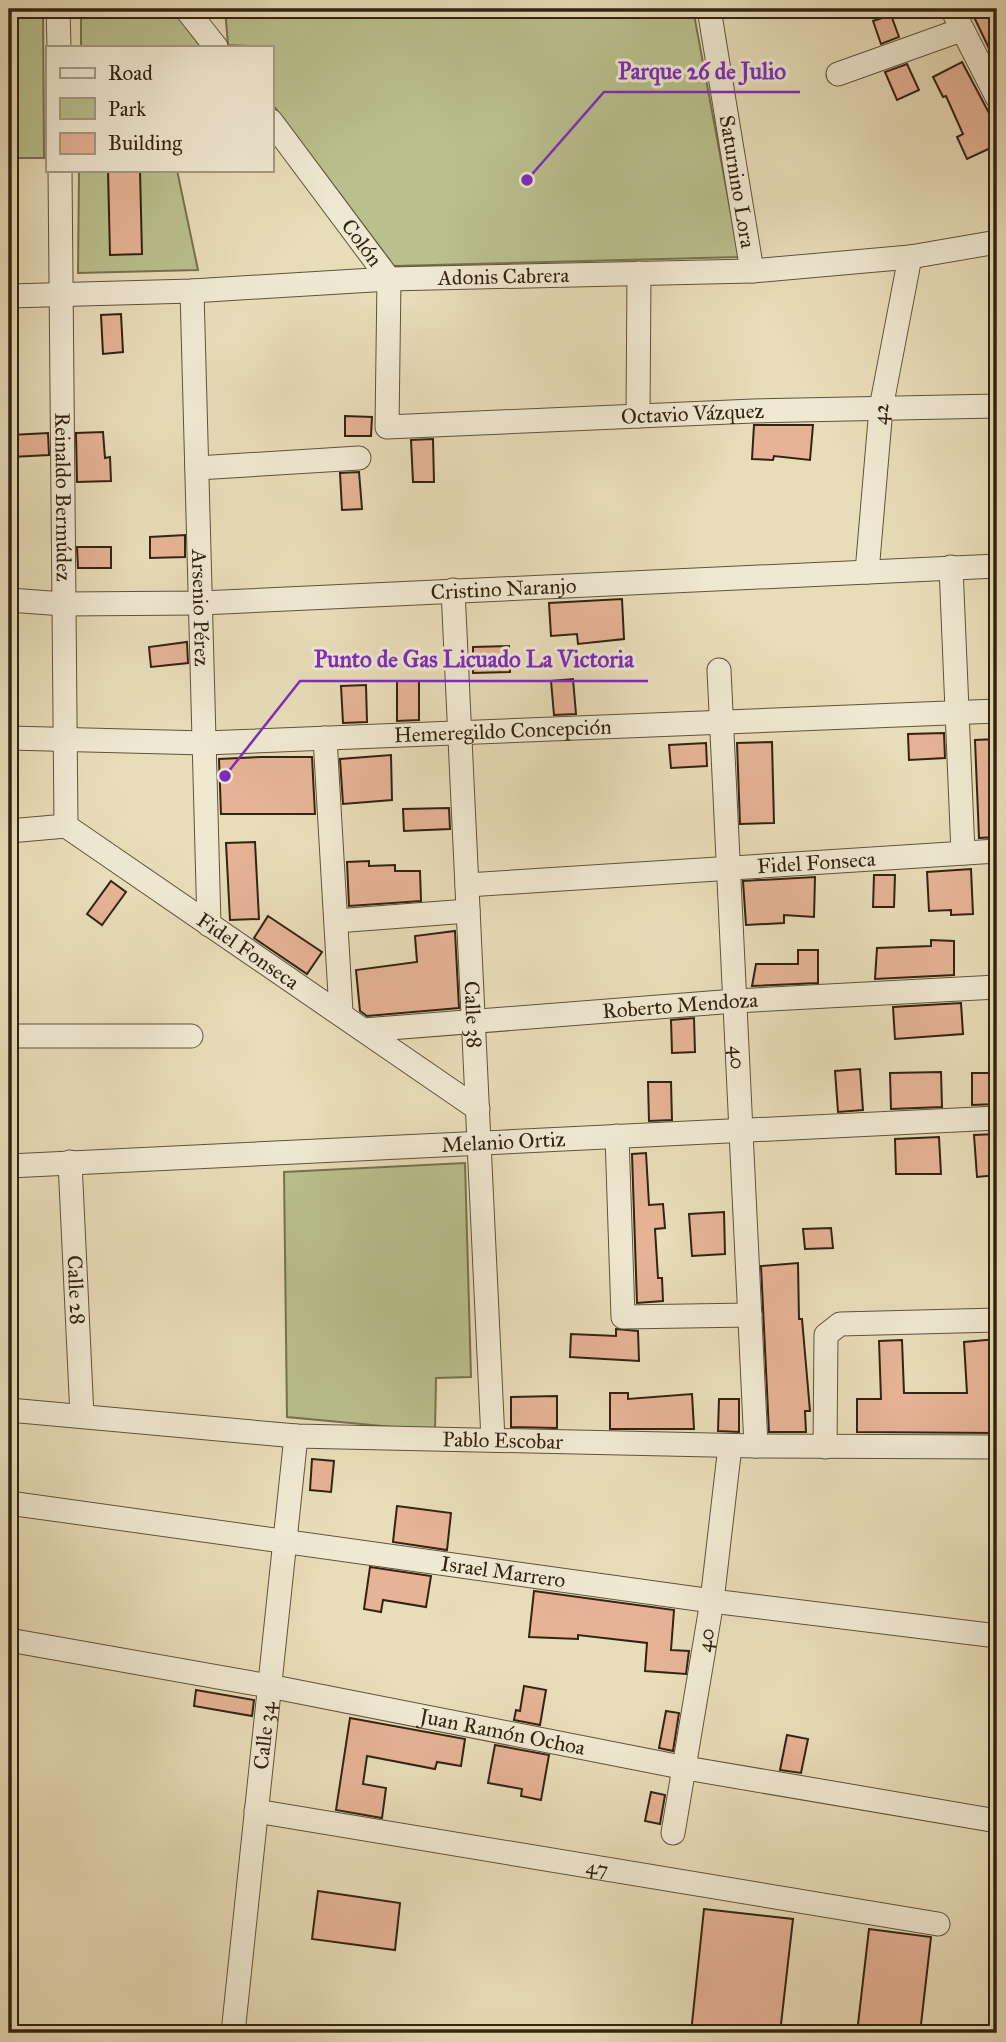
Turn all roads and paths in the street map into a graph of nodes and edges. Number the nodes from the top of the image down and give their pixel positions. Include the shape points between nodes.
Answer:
1 (58, 9) edge
2 (186, 9) edge
3 (709, 9) edge
4 (952, 9) edge
5 (961, 30) junction
6 (59, 46) edge
7 (215, 46) edge
8 (838, 74) dead end
9 (997, 97) edge
10 (273, 124) edge
11 (60, 172) edge
12 (997, 242) edge
13 (910, 257) junction
14 (752, 271) junction
15 (639, 273) junction
16 (389, 279) junction
17 (192, 290) junction
18 (61, 295) junction
19 (9, 296) edge
20 (997, 406) edge
21 (881, 408) junction
22 (638, 416) junction
23 (387, 427) joint
24 (359, 458) dead end
25 (197, 468) junction
26 (997, 566) edge
27 (951, 567) junction
28 (867, 572) junction
29 (453, 590) junction
30 (9, 600) edge
31 (201, 603) junction
32 (64, 604) junction
33 (719, 670) dead end
34 (997, 711) edge
35 (957, 714) junction
36 (722, 720) junction
37 (460, 732) junction
38 (9, 738) edge
39 (325, 738) junction
40 (65, 741) junction
41 (205, 743) junction
42 (66, 825) junction
43 (9, 831) edge
44 (997, 850) edge
45 (963, 853) junction
46 (729, 868) junction
47 (467, 885) junction
48 (468, 911) junction
49 (336, 921) junction
50 (209, 925) junction
51 (997, 988) edge
52 (735, 1001) junction
53 (341, 1012) junction
54 (473, 1021) junction
55 (364, 1030) junction
56 (9, 1036) edge
57 (191, 1036) dead end
58 (478, 1109) junction
59 (997, 1118) edge
60 (741, 1129) junction
61 (617, 1136) junction
62 (480, 1146) junction
63 (70, 1162) junction
64 (9, 1166) edge
65 (750, 1315) junction
66 (997, 1320) edge
67 (9, 1409) edge
68 (82, 1416) junction
69 (296, 1436) junction
70 (493, 1440) junction
71 (730, 1446) junction
72 (757, 1446) junction
73 (825, 1447) junction
74 (997, 1447) edge
75 (9, 1503) edge
76 (285, 1541) junction
77 (712, 1601) junction
78 (997, 1636) edge
79 (9, 1640) edge
80 (270, 1686) junction
81 (685, 1768) junction
82 (256, 1811) junction
83 (997, 1821) edge
84 (673, 1833) dead end
85 (938, 1924) dead end
86 (233, 2033) edge

1 - 6 street
2 - 7 street
3 - 14 street, Saturnino Lora
4 - 5 street
5 - 8 street
5 - 9 street
10 - 16 street, Colón
11 - 18 street, Reinaldo Bermúdez
12 - 13 street, Adonis Cabrera
13 - 14 street, Adonis Cabrera
13 - 21 street, 42
14 - 15 street, Adonis Cabrera
15 - 16 street, Adonis Cabrera
15 - 22 street
16 - 17 street, Adonis Cabrera
16 - 23 street, Colón
17 - 18 street, Adonis Cabrera
17 - 25 street, Arsenio Pérez
18 - 19 street, Adonis Cabrera
18 - 32 street, Reinaldo Bermúdez
20 - 21 street, Octavio Vázquez
21 - 22 street, Octavio Vázquez
21 - 28 street, 42
22 - 23 street, Octavio Vázquez
24 - 25 street
25 - 31 street, Arsenio Pérez
26 - 27 street, Cristino Naranjo
27 - 28 street, Cristino Naranjo
27 - 35 street
28 - 29 street, Cristino Naranjo
29 - 31 street, Cristino Naranjo
29 - 37 street, Calle 38
30 - 32 street, Cristino Naranjo
31 - 32 street, Cristino Naranjo
31 - 41 street, Arsenio Pérez
32 - 40 street, Reinaldo Bermúdez
33 - 36 street, 40
34 - 35 street, Hemeregildo Concepción
35 - 36 street, Hemeregildo Concepción
35 - 45 street
36 - 37 street, Hemeregildo Concepción
36 - 46 street, 40
37 - 39 street, Hemeregildo Concepción
37 - 47 street, Calle 38
38 - 40 street, Hemeregildo Concepción
39 - 41 street, Hemeregildo Concepción
39 - 49 street
40 - 41 street, Hemeregildo Concepción
40 - 42 street, Reinaldo Bermúdez
41 - 50 street, Arsenio Pérez
42 - 43 street
42 - 50 street, Fidel Fonseca
44 - 45 street, Fidel Fonseca
45 - 46 street, Fidel Fonseca
46 - 47 street, Fidel Fonseca
46 - 52 street, 40
47 - 48 street, Calle 38
48 - 49 street
48 - 54 street, Calle 38
49 - 53 street
50 - 53 street, Fidel Fonseca
51 - 52 street, Roberto Mendoza
52 - 54 street, Roberto Mendoza
52 - 60 street, 40
53 - 55 street, Fidel Fonseca
54 - 55 street, Roberto Mendoza
54 - 58 street, Calle 38
55 - 58 street, Fidel Fonseca
56 - 57 street
58 - 62 street, Calle 38
59 - 60 street, Melanio Ortiz
60 - 61 street, Melanio Ortiz
60 - 65 street, 40
61 - 62 street, Melanio Ortiz
61 - 65 street via 624,1317
62 - 63 street, Melanio Ortiz
62 - 70 street, Calle 38
63 - 64 street, Melanio Ortiz
63 - 68 street, Calle 28
65 - 72 street, 40
66 - 73 street via 840,1324 826,1335
67 - 68 street, Pablo Escobar
68 - 69 street, Pablo Escobar
69 - 70 street, Pablo Escobar
69 - 76 street, Calle 34
70 - 71 street, Pablo Escobar
71 - 72 street, Pablo Escobar
71 - 77 street, 40
72 - 73 street, Pablo Escobar
73 - 74 street, Pablo Escobar
75 - 76 street, Israel Marrero
76 - 77 street, Israel Marrero
76 - 80 street, Calle 34
77 - 78 street, Israel Marrero
77 - 81 street, 40
79 - 80 street, Juan Ramón Ochoa
80 - 81 street, Juan Ramón Ochoa
80 - 82 street, Calle 34
81 - 83 street, Juan Ramón Ochoa
81 - 84 street, 40
82 - 85 street, 47
82 - 86 street, Calle 34

